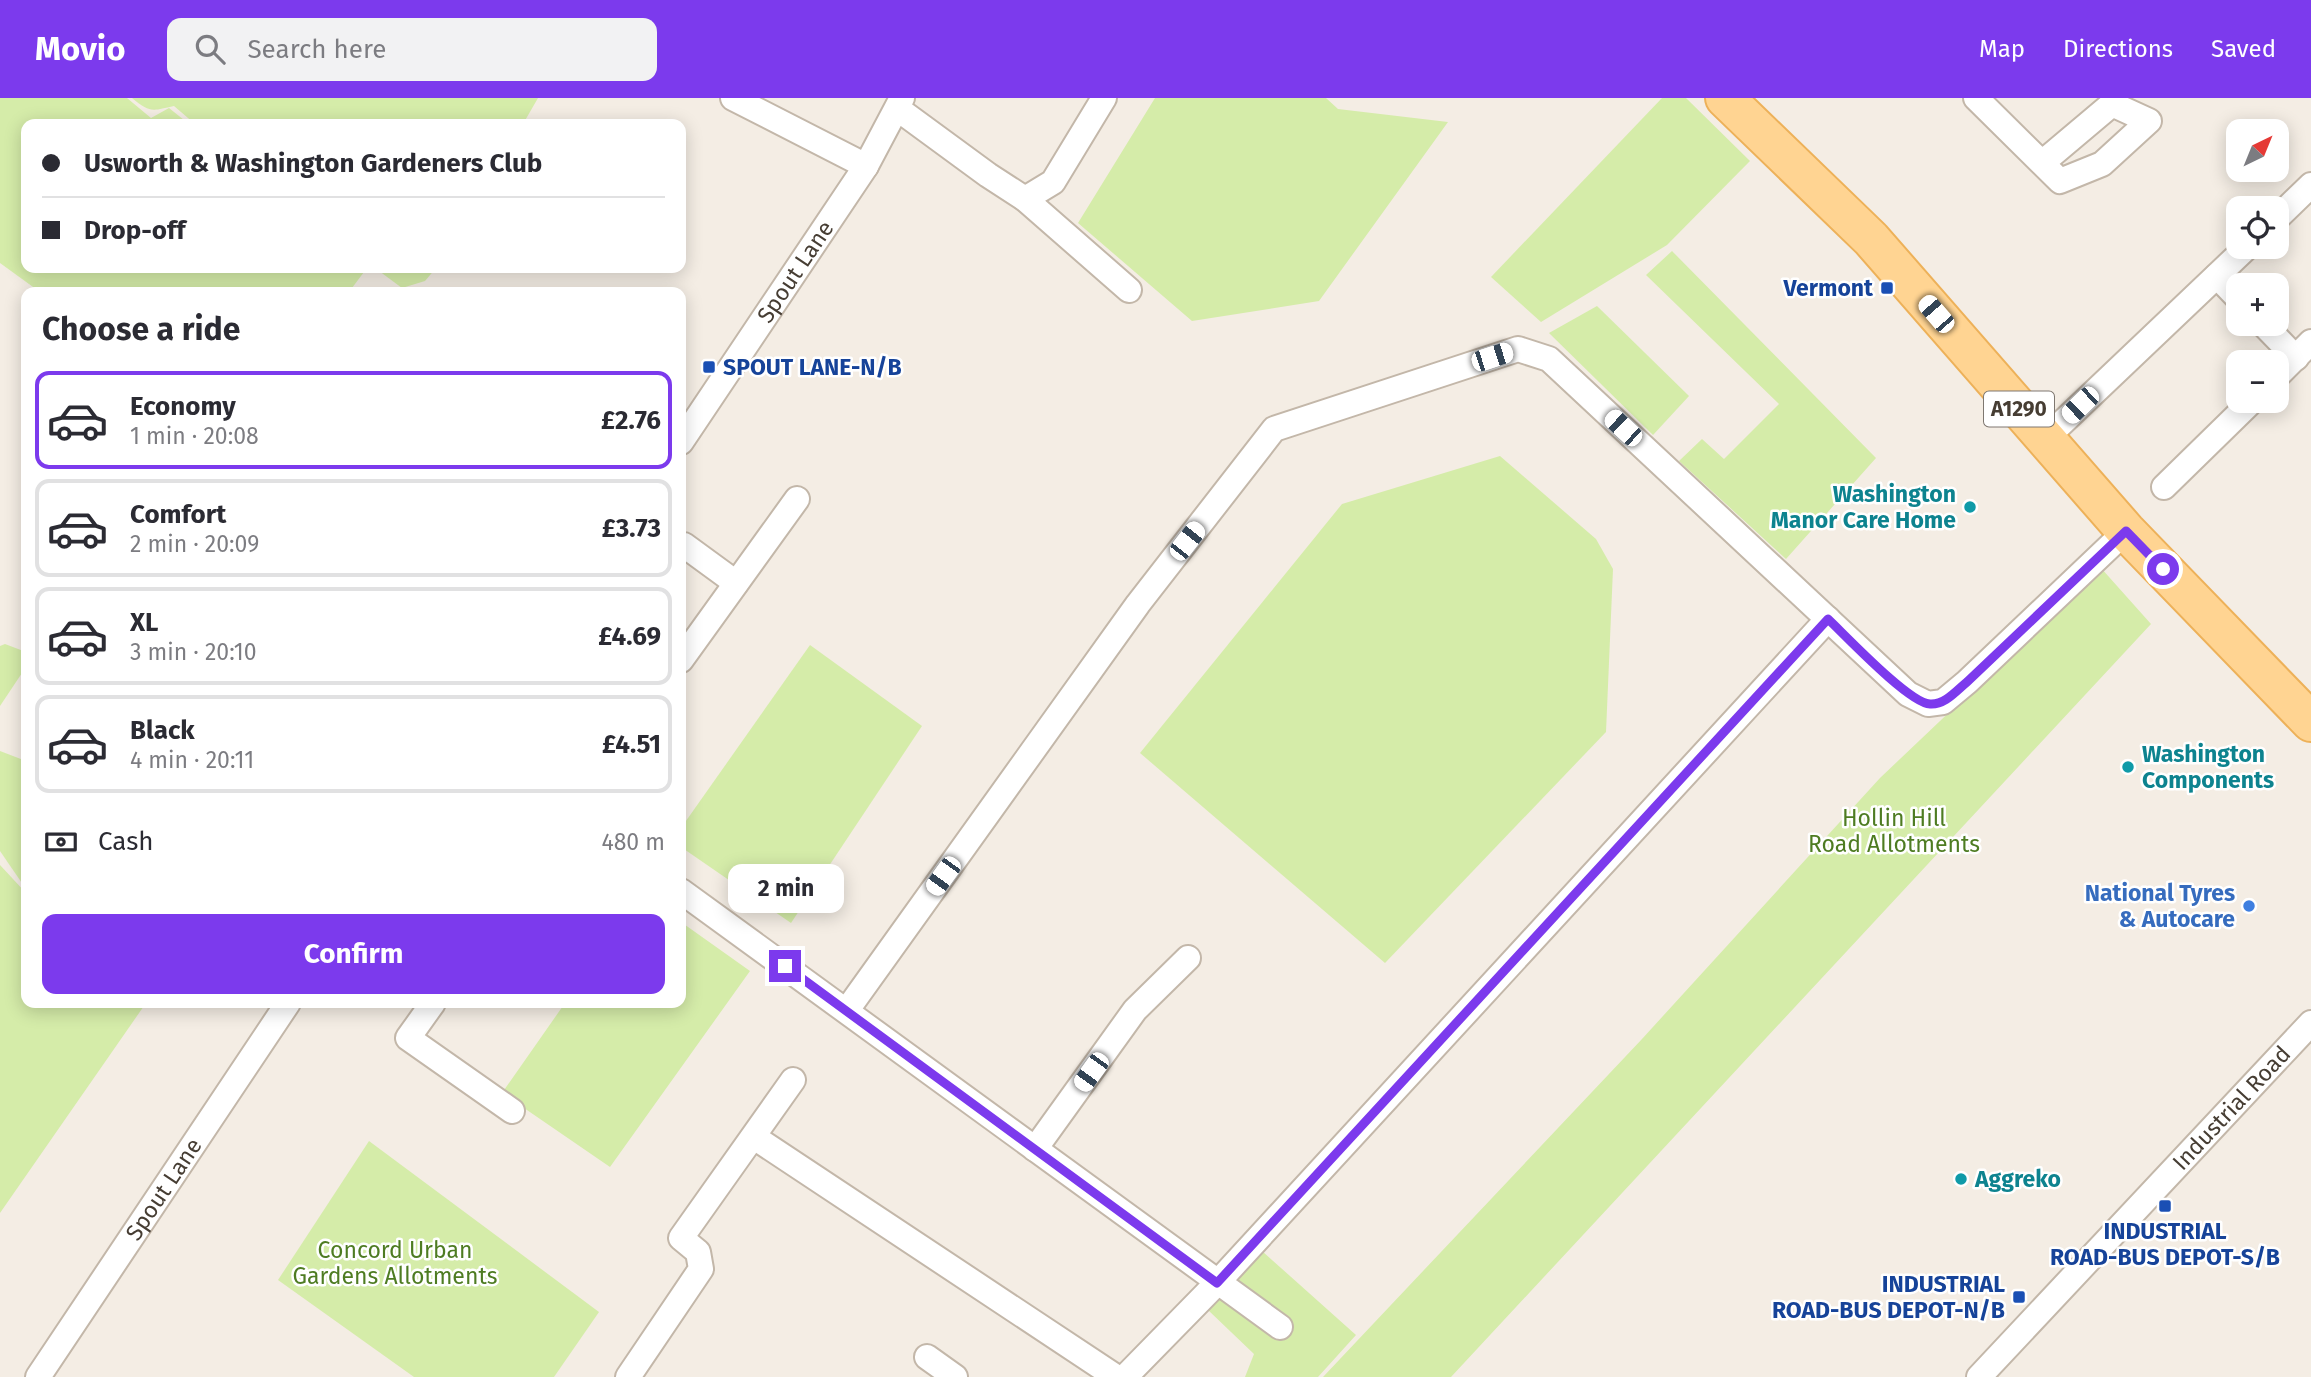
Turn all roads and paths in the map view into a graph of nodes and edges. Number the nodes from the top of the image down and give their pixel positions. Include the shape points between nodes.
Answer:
1 (733, 98) edge
2 (1104, 98) edge
3 (1976, 98) edge
4 (900, 103) edge
5 (1740, 103) edge
6 (2042, 163) dead end
7 (866, 166) junction
8 (2311, 185) edge
9 (1025, 199) junction
10 (2289, 206) edge
11 (2235, 259) edge
12 (2217, 276) junction
13 (2226, 285) edge
14 (1129, 290) dead end
15 (2282, 336) edge
16 (2304, 350) edge
17 (2289, 364) edge
18 (2240, 413) edge
19 (686, 435) edge
20 (2045, 439) junction
21 (2164, 487) dead end
22 (797, 499) dead end
23 (2126, 531) junction
24 (686, 546) edge
25 (736, 583) junction
26 (1828, 619) junction
27 (686, 653) edge
28 (2311, 722) edge
29 (686, 895) edge
30 (1188, 957) dead end
31 (285, 1008) edge
32 (429, 1008) edge
33 (847, 1010) junction
34 (2311, 1023) edge
35 (793, 1080) dead end
36 (512, 1111) dead end
37 (754, 1137) junction
38 (1035, 1149) junction
39 (1217, 1283) junction
40 (1280, 1327) dead end
41 (927, 1357) dead end
42 (38, 1377) edge
43 (628, 1377) edge
44 (955, 1377) edge
45 (1116, 1377) edge
46 (1125, 1377) edge
47 (1979, 1377) edge

1 - 7 street
2 - 9 street via 1053,182
3 - 6 street
4 - 7 street, Spout Lane
4 - 9 street via 988,175
5 - 20 main road, A1290 via 1871,239
7 - 19 street, Spout Lane
8 - 10 street
9 - 14 street
11 - 12 street
12 - 13 street
12 - 20 street
15 - 16 street
16 - 17 street
18 - 21 street
20 - 23 main road, A1290
22 - 25 street
23 - 26 street via 1943,702 1928,704 1908,694
23 - 28 main road, A1290
24 - 25 street
25 - 27 street
26 - 33 street via 1549,359 1518,349 1274,429 1131,613
26 - 39 street
29 - 33 street
30 - 38 street via 1135,1010
31 - 42 street, Spout Lane
32 - 36 street via 408,1038
33 - 38 street
34 - 47 street, Industrial Road
35 - 37 street
37 - 43 street via 681,1237 698,1252 701,1269
37 - 45 street
38 - 39 street
39 - 40 street
39 - 46 street
41 - 44 street

